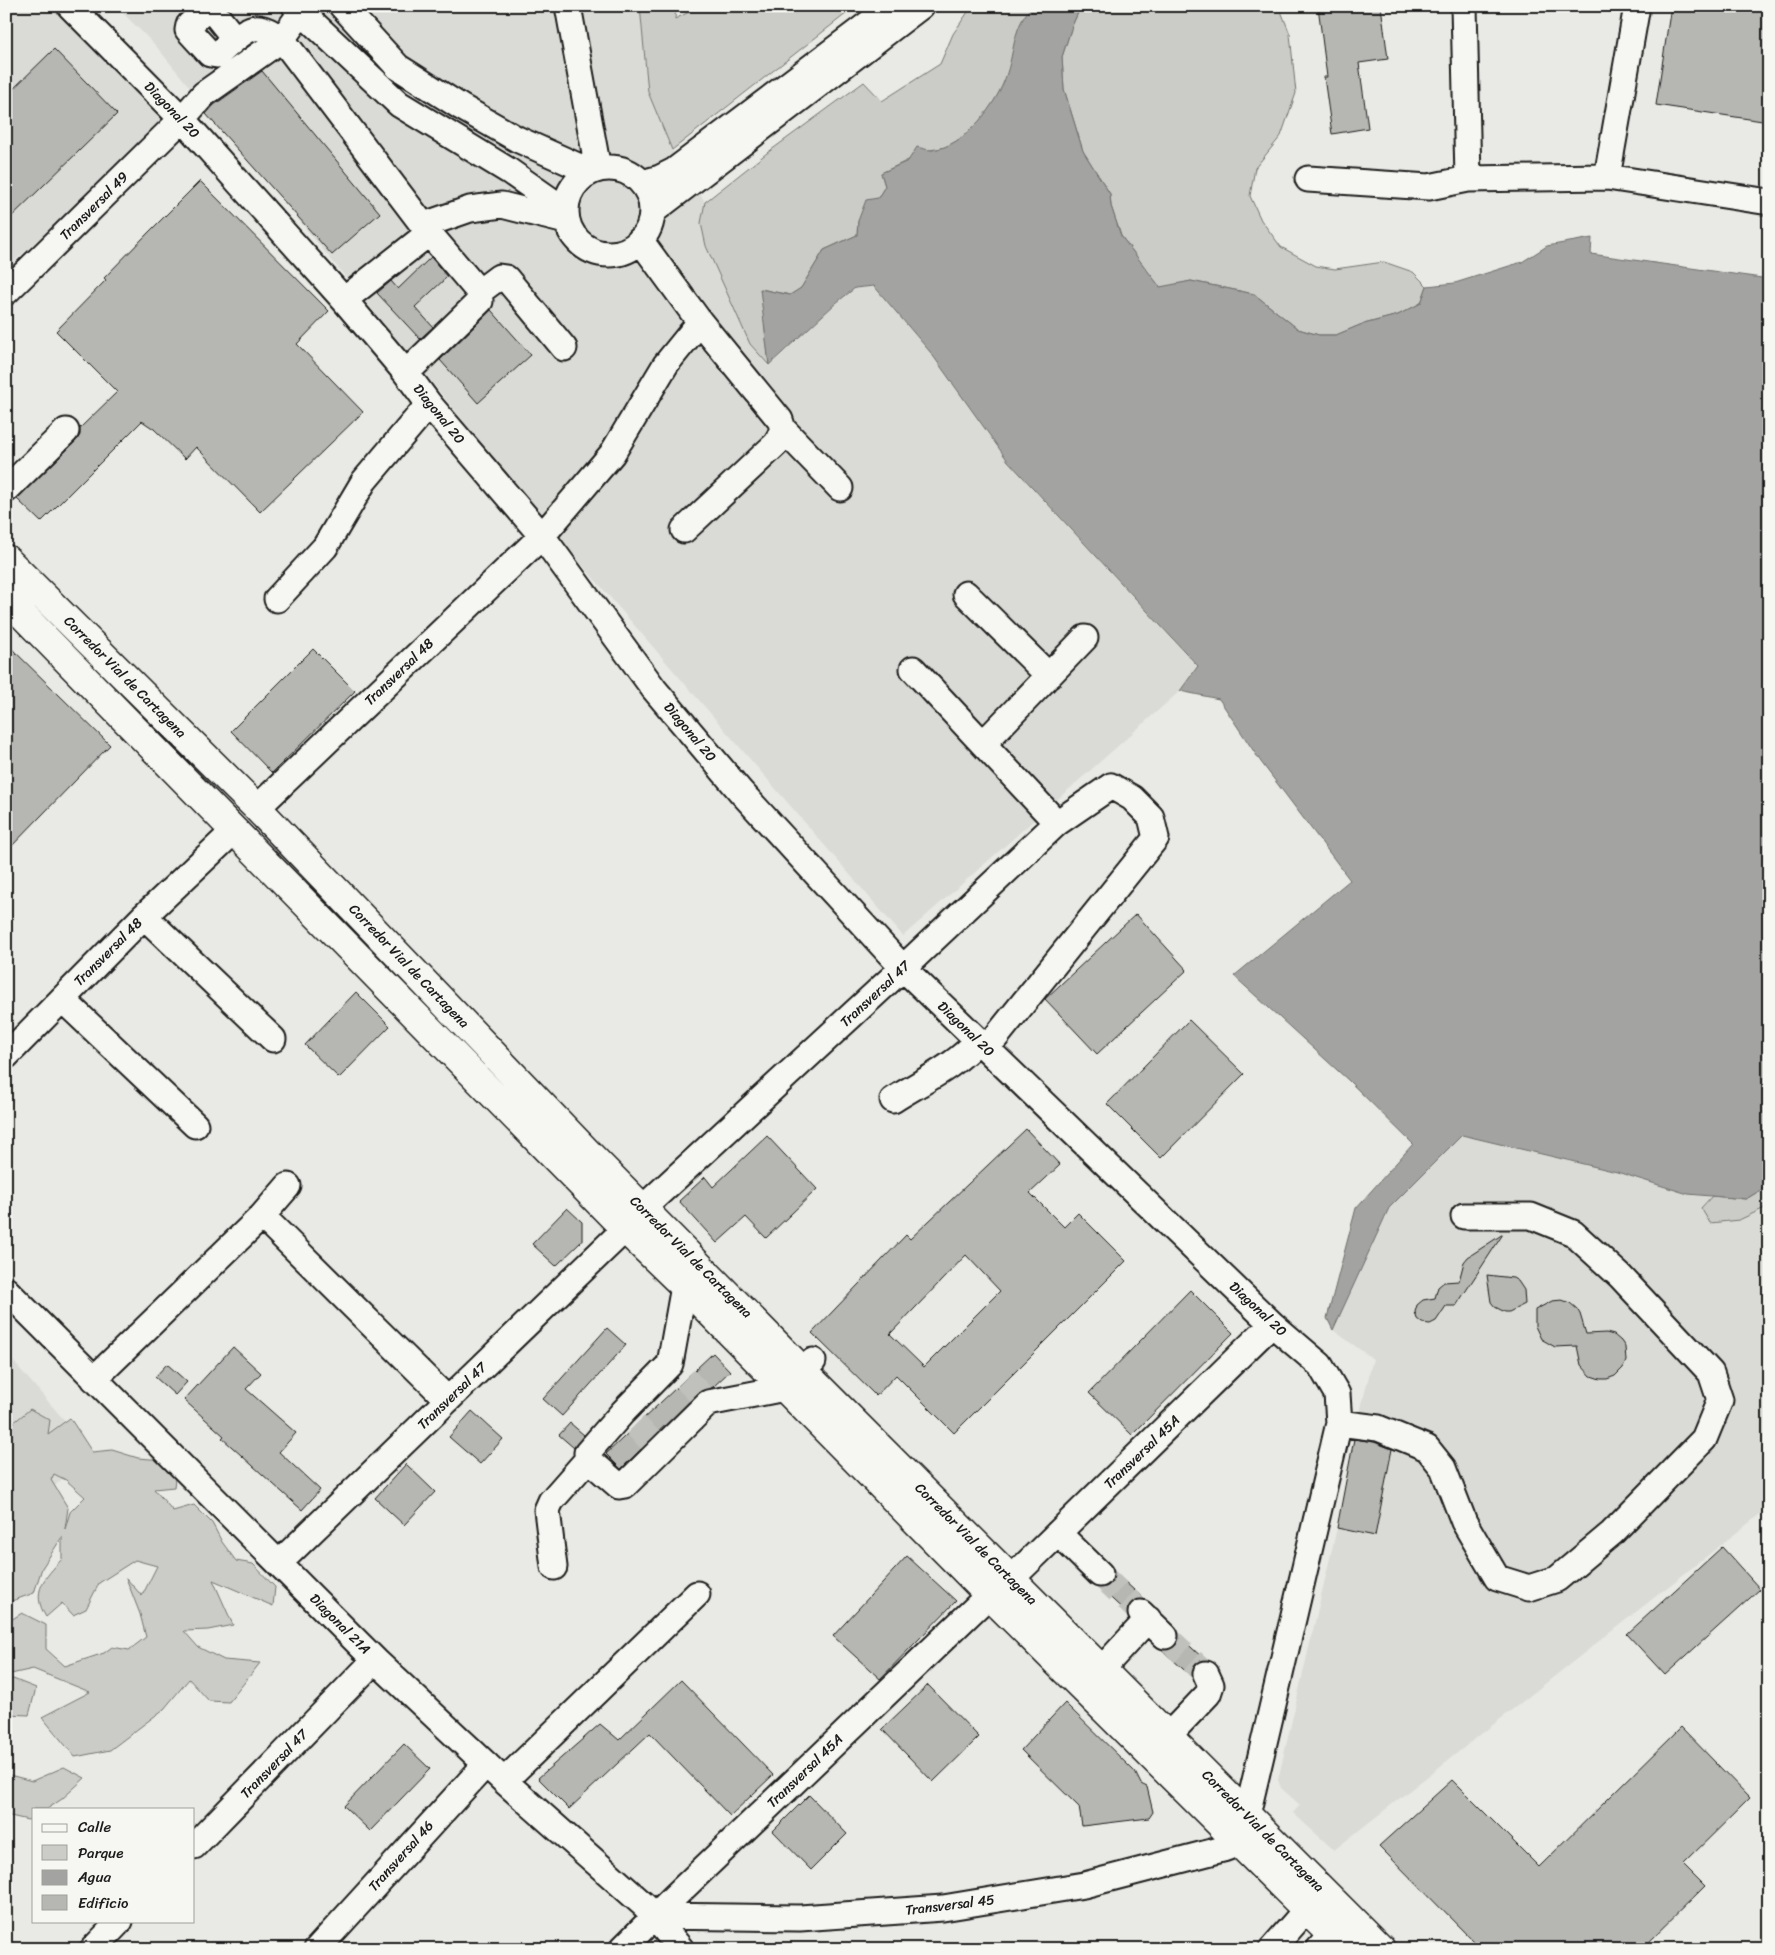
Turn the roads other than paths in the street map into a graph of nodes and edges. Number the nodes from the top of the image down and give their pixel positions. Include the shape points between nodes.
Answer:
1 (342, 6) edge
2 (568, 6) edge
3 (892, 6) edge
4 (921, 6) edge
5 (1464, 6) edge
6 (1637, 6) edge
7 (75, 8) edge
8 (298, 10) edge
9 (234, 39) dead end
10 (282, 39) junction
11 (182, 119) junction
12 (594, 170) junction
13 (1607, 177) junction
14 (680, 179) junction
15 (1308, 179) dead end
16 (1468, 179) junction
17 (642, 183) junction
18 (1769, 202) edge
19 (652, 212) junction
20 (566, 216) junction
21 (426, 229) junction
22 (640, 240) junction
23 (6, 292) edge
24 (479, 292) junction
25 (344, 300) junction
26 (700, 322) junction
27 (564, 348) dead end
28 (406, 373) junction
29 (429, 404) junction
30 (783, 430) junction
31 (66, 431) dead end
32 (840, 488) dead end
33 (6, 490) edge
34 (684, 530) dead end
35 (542, 536) junction
36 (6, 559) edge
37 (966, 594) dead end
38 (6, 598) edge
39 (277, 599) dead end
40 (1085, 638) dead end
41 (913, 669) dead end
42 (1049, 676) junction
43 (983, 744) junction
44 (257, 808) junction
45 (1057, 823) junction
46 (234, 831) junction
47 (144, 916) junction
48 (903, 968) junction
49 (62, 999) junction
50 (273, 1039) dead end
51 (982, 1044) junction
52 (6, 1056) edge
53 (893, 1100) dead end
54 (195, 1126) dead end
55 (288, 1186) dead end
56 (643, 1208) junction
57 (262, 1216) junction
58 (1464, 1216) dead end
59 (625, 1229) junction
60 (684, 1286) junction
61 (6, 1290) edge
62 (1272, 1324) junction
63 (800, 1373) junction
64 (94, 1379) junction
65 (448, 1400) junction
66 (1339, 1423) junction
67 (588, 1459) junction
68 (1058, 1533) junction
69 (279, 1563) junction
70 (554, 1567) dead end
71 (1100, 1574) tunnel mouth
72 (1000, 1587) junction
73 (697, 1594) dead end
74 (1152, 1622) dead end
75 (375, 1660) junction
76 (1206, 1674) dead end
77 (1093, 1679) junction
78 (1168, 1736) junction
79 (486, 1764) junction
80 (504, 1781) junction
81 (1247, 1815) junction
82 (1240, 1843) junction
83 (195, 1845) edge
84 (1306, 1910) junction
85 (655, 1916) junction
86 (119, 1922) edge
87 (1332, 1944) edge
88 (93, 1949) edge
89 (317, 1949) edge
90 (622, 1949) edge
91 (682, 1949) edge
92 (1272, 1949) edge
93 (1381, 1949) edge

1 - 12 street via 398,66 461,107 517,139
2 - 12 street
3 - 14 street
4 - 14 street
5 - 16 street
6 - 13 street
7 - 11 street, Diagonal 20
8 - 10 street, Transversal 49
8 - 20 street via 399,104 510,171
9 - 10 street via 260,28
10 - 11 street, Transversal 49 via 204,94
10 - 21 street
11 - 23 street, Transversal 49
11 - 25 street, Diagonal 20
12 - 17 street via 615,168
12 - 20 street via 570,192
13 - 16 street
13 - 18 street
14 - 17 street via 660,178
14 - 19 street
15 - 16 street via 1429,187
17 - 19 street
19 - 22 street
20 - 21 street via 502,205 470,208
20 - 22 street via 574,238 597,253 616,254
21 - 24 street
21 - 25 street
22 - 26 street
24 - 27 street via 499,277 506,278
24 - 28 street via 480,301
25 - 28 street, Diagonal 20
26 - 30 street via 780,420
26 - 35 street, Transversal 48 via 666,364 612,454
28 - 29 street, Diagonal 20
29 - 35 street, Diagonal 20
29 - 39 street via 364,481 326,547
30 - 32 street
30 - 34 street via 777,443
31 - 33 street
35 - 44 street, Transversal 48
35 - 48 street, Diagonal 20 via 654,689 741,792
36 - 44 main road, Corredor Vial de Cartagena
37 - 42 street
38 - 46 main road, Corredor Vial de Cartagena
40 - 42 street
41 - 43 street
42 - 43 street
43 - 45 street
44 - 56 main road, Corredor Vial de Cartagena
45 - 48 street, Transversal 47
45 - 51 street, Transversal 47 via 1111,786 1132,798 1151,817 1156,838 996,1037
46 - 47 street, Transversal 48
46 - 59 main road, Corredor Vial de Cartagena
47 - 49 street, Transversal 48
47 - 50 street
48 - 51 street, Diagonal 20
48 - 56 street, Transversal 47
49 - 52 street, Transversal 48
49 - 54 street
51 - 53 street
51 - 62 street, Diagonal 20
55 - 57 street
56 - 63 main road, Corredor Vial de Cartagena
57 - 64 street
57 - 65 street
58 - 66 street via 1531,1216 1573,1233 1620,1276 1711,1373 1720,1400 1704,1439 1612,1533 1556,1579 1529,1588 1497,1578 1464,1522 1442,1468 1427,1448 1378,1428
59 - 60 main road, Corredor Vial de Cartagena
59 - 65 street, Transversal 47
60 - 63 main road, Corredor Vial de Cartagena
60 - 67 street via 678,1372 629,1419 587,1453
61 - 64 street, Diagonal 21A
62 - 66 street, Diagonal 20 via 1320,1365 1337,1394
62 - 68 street, Transversal 45A
63 - 67 street via 706,1400 626,1484 619,1486
63 - 72 main road, Corredor Vial de Cartagena
64 - 69 street, Diagonal 21A
65 - 69 street, Transversal 47
66 - 81 street, Diagonal 20
67 - 70 street via 550,1501 547,1510
68 - 71 street
68 - 72 street, Transversal 45A
69 - 75 street, Diagonal 21A
72 - 77 main road, Corredor Vial de Cartagena
72 - 85 street, Transversal 45A
73 - 80 street
74 - 77 street
75 - 79 street, Diagonal 21A
75 - 83 street, Transversal 47
76 - 78 street via 1211,1685 1208,1694
77 - 78 main road, Corredor Vial de Cartagena
77 - 82 main road, Corredor Vial de Cartagena
78 - 81 main road, Corredor Vial de Cartagena
79 - 80 street, Diagonal 21A
79 - 89 street, Transversal 46
80 - 85 street, Diagonal 21A
81 - 93 main road, Corredor Vial de Cartagena
82 - 84 main road, Corredor Vial de Cartagena
82 - 85 street, Transversal 45 via 1084,1885 943,1908 800,1918
84 - 87 main road, Corredor Vial de Cartagena
84 - 92 street
85 - 90 street, Transversal 45A
85 - 91 street, Diagonal 21A
86 - 88 street

